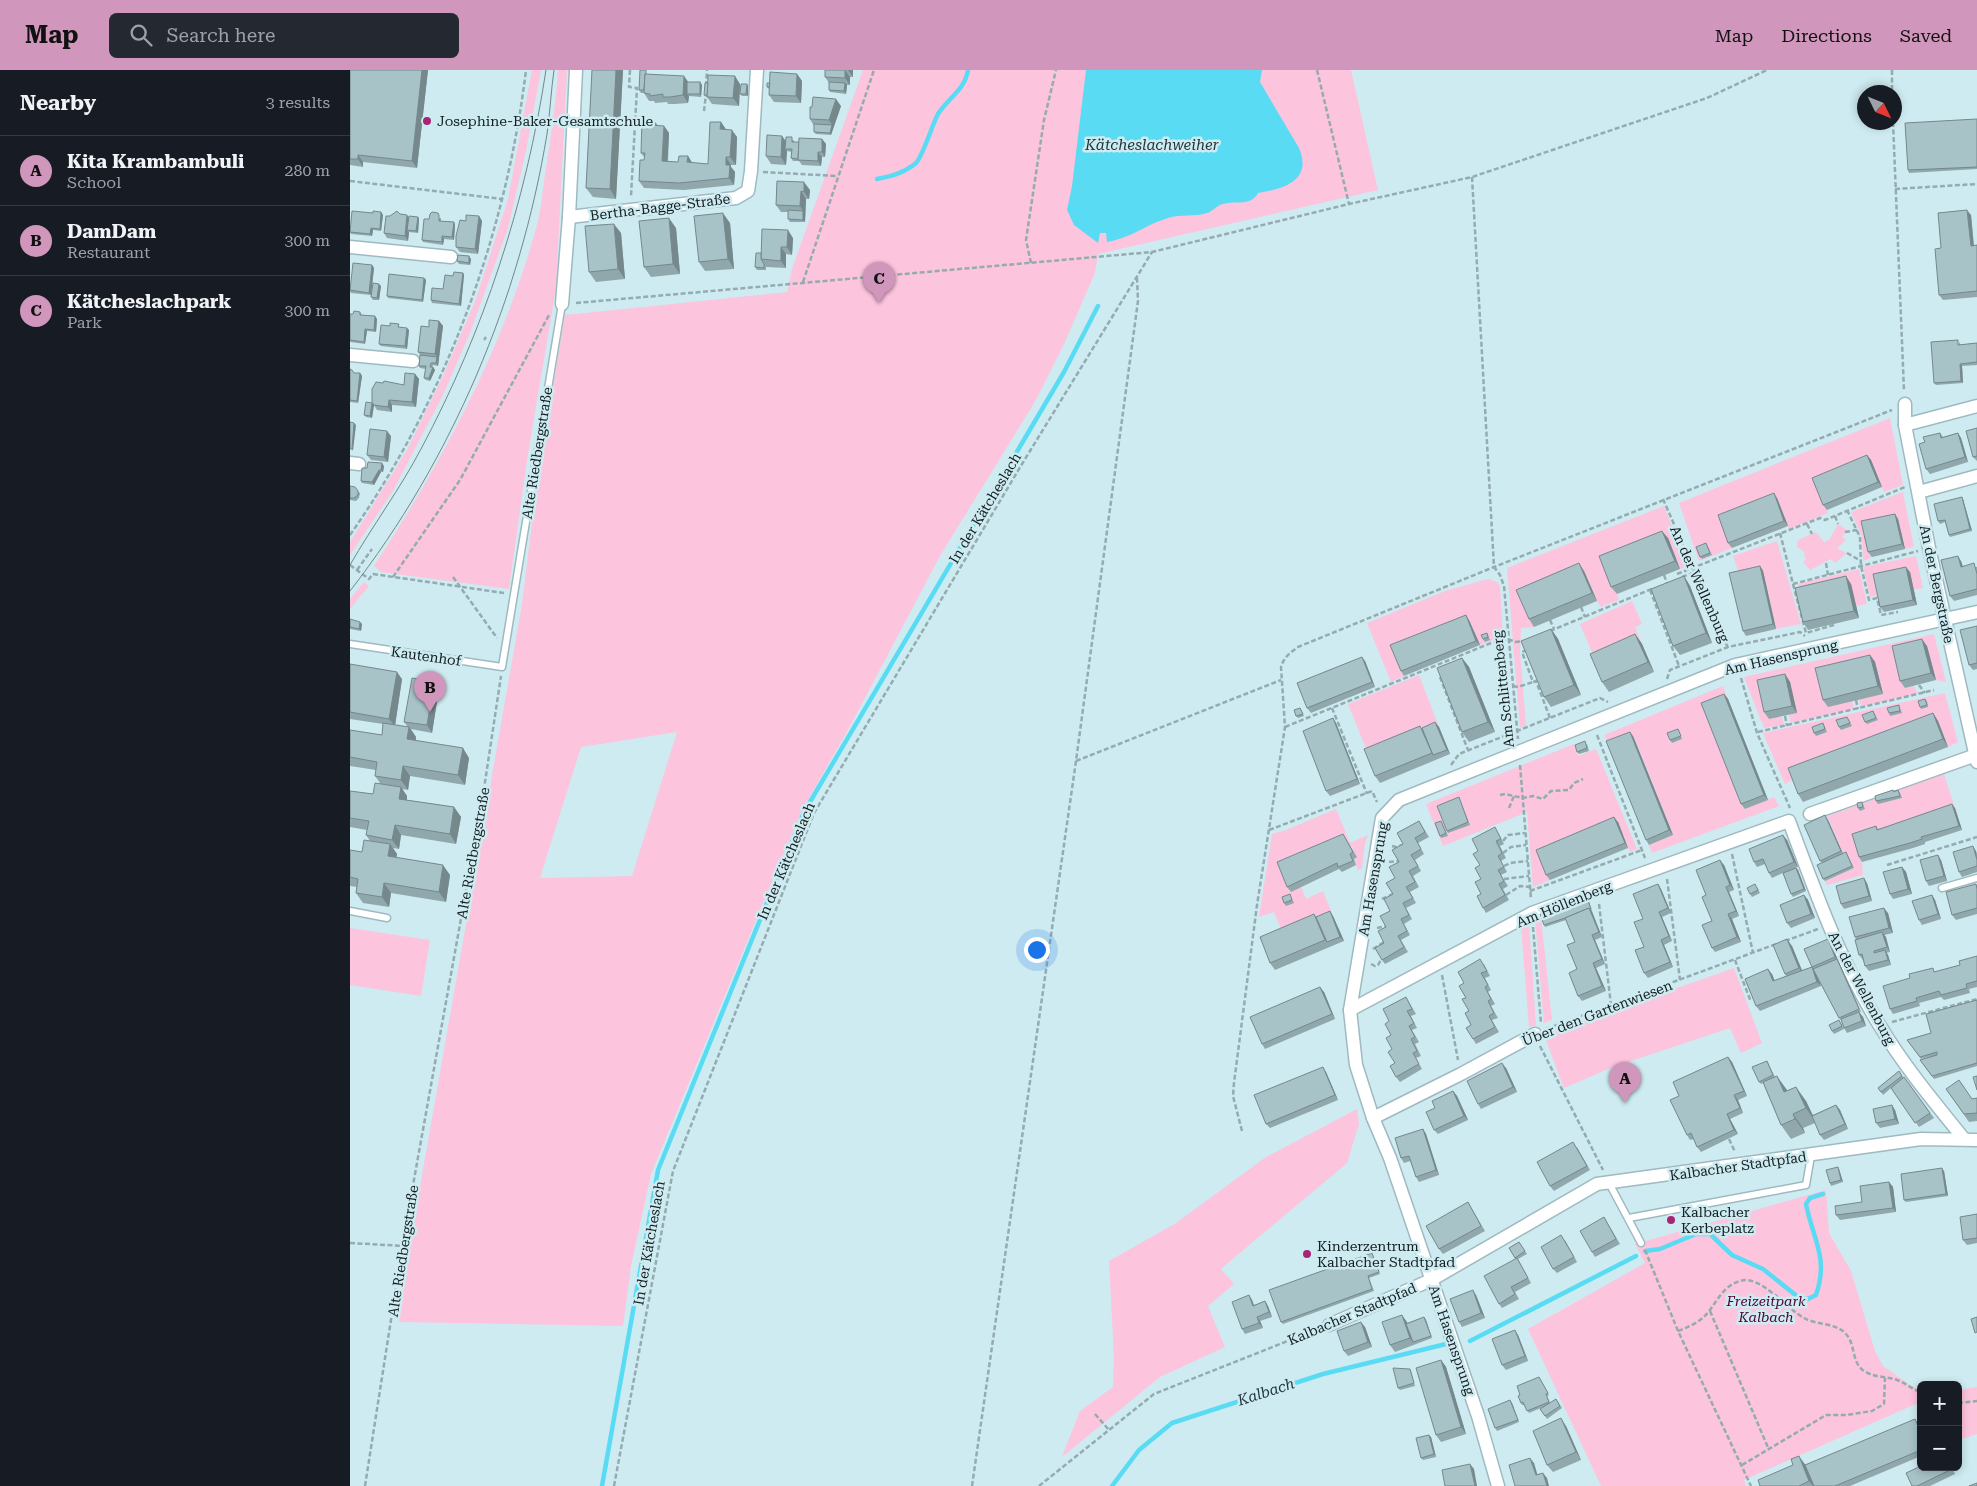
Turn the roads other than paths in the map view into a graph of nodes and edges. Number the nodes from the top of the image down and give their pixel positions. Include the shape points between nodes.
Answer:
1 (576, 70) edge
2 (757, 70) edge
3 (569, 217) junction
4 (350, 246) edge
5 (451, 257) dead end
6 (562, 304) joint
7 (350, 355) edge
8 (413, 361) dead end
9 (1905, 404) road end
10 (1977, 406) edge
11 (1905, 426) junction
12 (1977, 476) edge
13 (1919, 492) junction
14 (1977, 612) edge
15 (1944, 620) junction
16 (350, 644) edge
17 (502, 667) joint
18 (1976, 758) edge
19 (1810, 814) dead end
20 (1790, 815) joint
21 (1977, 878) edge
22 (1942, 888) dead end
23 (350, 911) edge
24 (387, 918) dead end
25 (1350, 1010) junction
26 (1535, 1034) road end
27 (1373, 1118) junction
28 (1971, 1140) edge
29 (1810, 1156) junction
30 (1609, 1183) junction
31 (1629, 1218) junction
32 (1641, 1243) dead end
33 (1431, 1280) junction
34 (1329, 1325) road end
35 (1498, 1486) edge

1 - 3 street, Alte Riedbergstraße
2 - 3 street, Bertha-Bagge-Straße via 748,191 736,198
3 - 6 street, Alte Riedbergstraße
4 - 5 street
6 - 17 lane, Alte Riedbergstraße
7 - 8 street
9 - 11 street, An der Bergstraße
10 - 11 street
11 - 13 street, An der Bergstraße
12 - 13 street
13 - 15 street, An der Bergstraße
14 - 15 street, Am Hasensprung
15 - 18 street, An der Bergstraße
15 - 25 street, Am Hasensprung via 1735,665 1399,800 1382,818
16 - 17 lane, Kautenhof
18 - 19 street
20 - 25 street, Am Höllenberg via 1729,843 1532,913
20 - 28 street, An der Wellenburg via 1828,925 1879,1026 1902,1060
21 - 22 lane
23 - 24 lane
25 - 27 street, Am Hasensprung via 1356,1066
26 - 27 street, Über den Gartenwiesen
27 - 33 street, Am Hasensprung via 1390,1158
28 - 29 street, Kalbacher Stadtpfad via 1921,1140
29 - 30 street, Kalbacher Stadtpfad
29 - 31 lane via 1806,1185
30 - 31 lane
30 - 33 street, Kalbacher Stadtpfad via 1597,1184
31 - 32 lane
33 - 34 street, Kalbacher Stadtpfad
33 - 35 street, Am Hasensprung via 1478,1416

